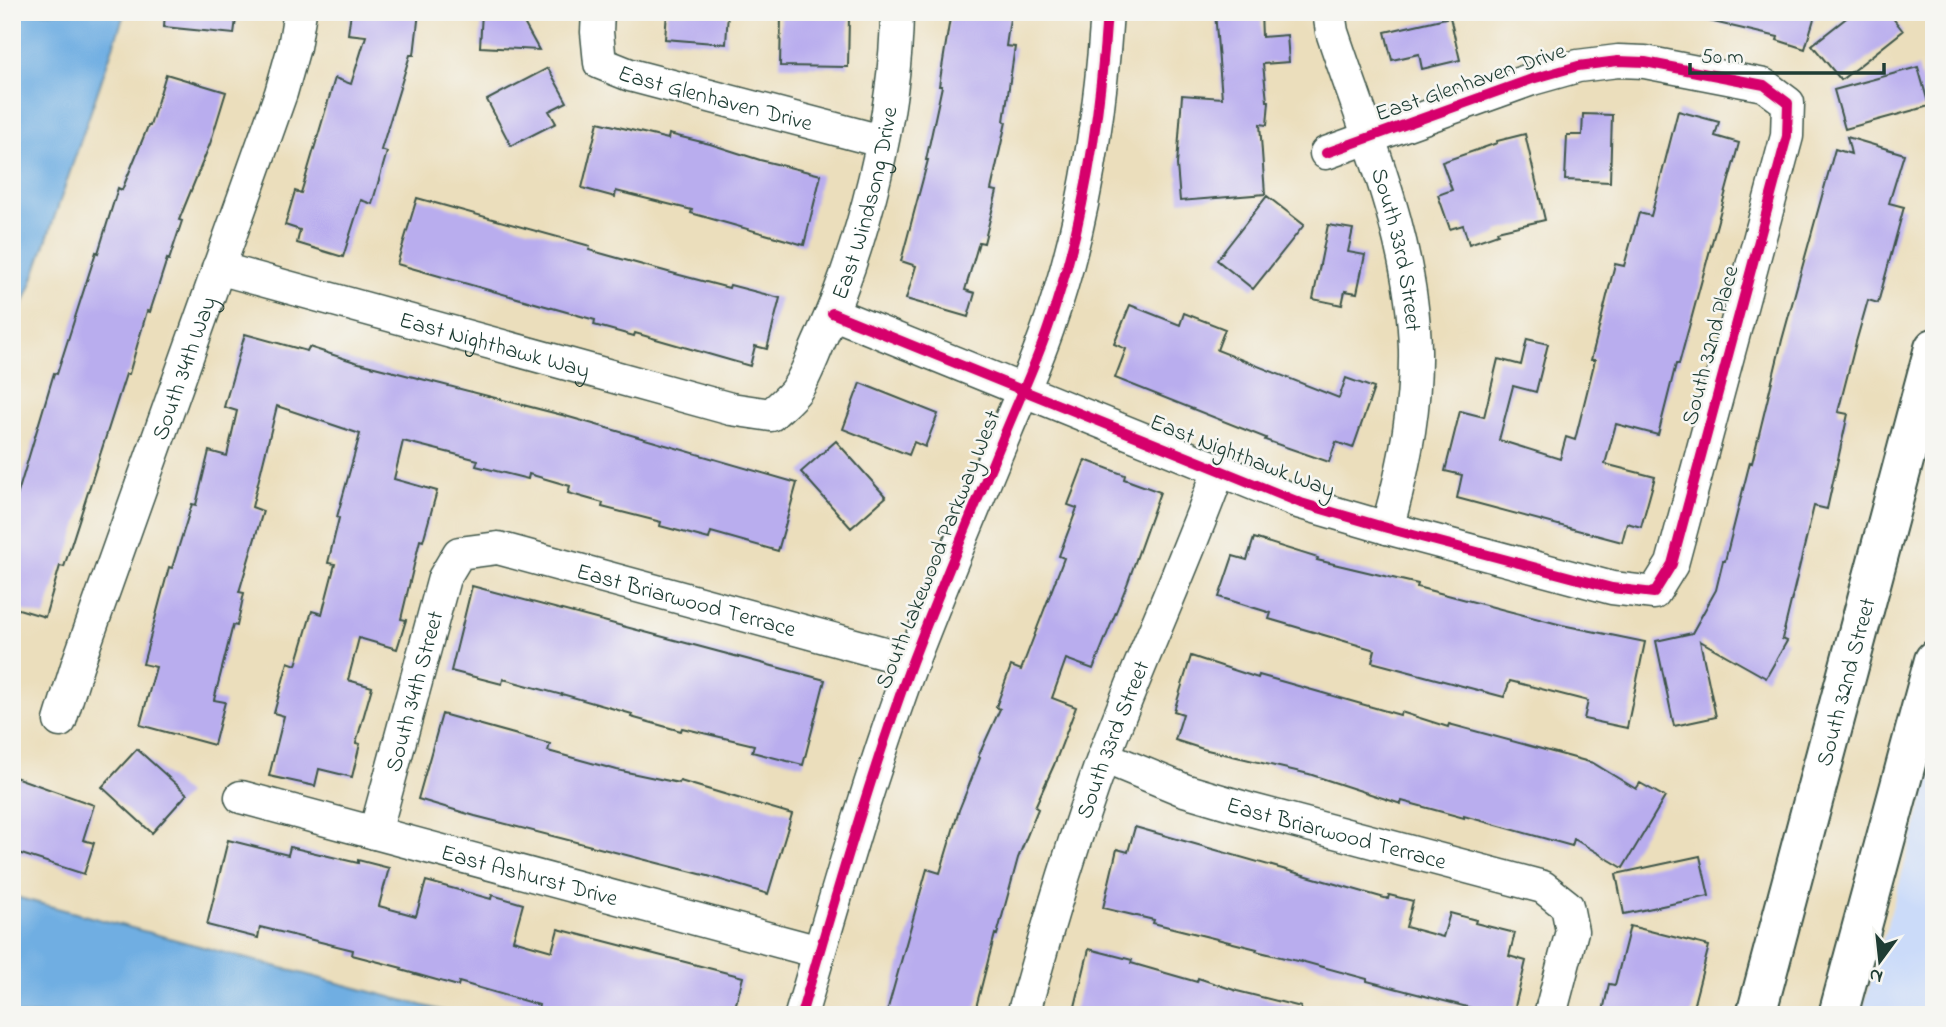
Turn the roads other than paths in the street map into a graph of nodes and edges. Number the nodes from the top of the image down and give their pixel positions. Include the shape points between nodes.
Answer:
1 (300, 12) edge
2 (598, 12) edge
3 (897, 12) edge
4 (1107, 12) edge
5 (1329, 12) edge
6 (1787, 103) joint
7 (1367, 138) junction
8 (881, 141) junction
9 (1326, 153) dead end
10 (218, 268) junction
11 (832, 313) junction
12 (1934, 348) edge
13 (1023, 391) junction
14 (771, 415) joint
15 (1219, 470) junction
16 (1387, 528) junction
17 (460, 553) joint
18 (1654, 593) joint
19 (1934, 660) edge
20 (913, 661) junction
21 (60, 721) dead end
22 (1104, 757) junction
23 (241, 797) dead end
24 (375, 833) junction
25 (819, 953) junction
26 (801, 1015) edge
27 (1023, 1015) edge
28 (1550, 1015) edge
29 (1756, 1015) edge
30 (1838, 1015) edge

1 - 10 street, South 34th Way via 281,93
2 - 8 street, East Glenhaven Drive via 600,63 629,75
3 - 8 street, East Windsong Drive via 897,49
4 - 13 street, South Lakewood Parkway West via 1086,191 1048,329
5 - 7 street, South 33rd Street
6 - 7 street, East Glenhaven Drive via 1764,85 1618,61 1532,79
6 - 18 street, South 32nd Place via 1787,136 1672,564
7 - 9 street, South 33rd Street
7 - 16 street, South 33rd Street via 1406,264 1415,350 1409,442
8 - 11 street, East Windsong Drive via 859,236
10 - 14 street, East Nighthawk Way via 731,408
10 - 21 street, South 34th Way
11 - 13 street, East Nighthawk Way
11 - 14 street, East Windsong Drive via 797,390
12 - 29 main road, South 32nd Street
13 - 15 street, East Nighthawk Way
13 - 20 street, South Lakewood Parkway West
15 - 16 street, East Nighthawk Way via 1301,503
15 - 22 street, South 33rd Street
16 - 18 street, East Nighthawk Way via 1612,588
17 - 20 street, East Briarwood Terrace via 498,548
17 - 24 street, South 34th Street via 444,578
19 - 30 main road
20 - 25 street, South Lakewood Parkway West via 861,810
22 - 27 street, South 33rd Street via 1069,856
22 - 28 street, East Briarwood Terrace via 1241,807 1542,887 1567,905 1572,931
23 - 24 street, East Ashurst Drive
24 - 25 street, East Ashurst Drive
25 - 26 street, South Lakewood Parkway West

